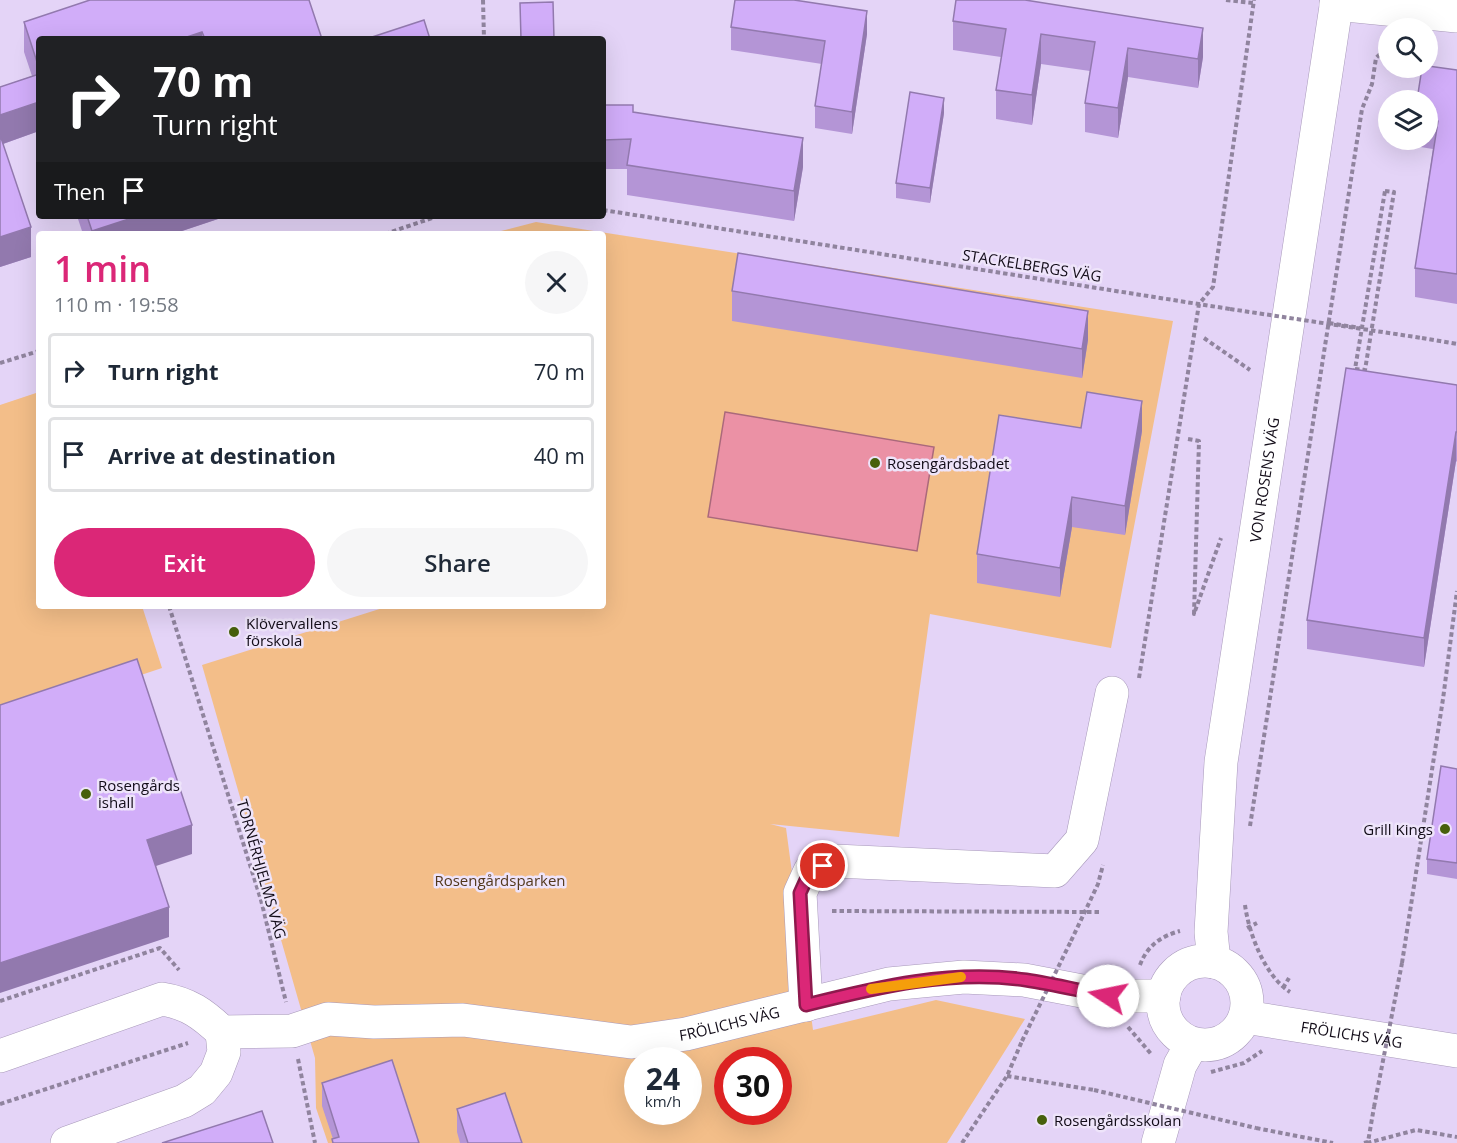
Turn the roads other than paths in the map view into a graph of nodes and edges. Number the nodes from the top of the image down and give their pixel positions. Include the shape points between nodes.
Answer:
1 (1337, 2) edge
2 (1457, 16) edge
3 (1125, 690) road end
4 (1214, 962) junction
5 (1164, 996) junction
6 (806, 1005) junction
7 (1245, 1017) junction
8 (222, 1032) junction
9 (1192, 1044) junction
10 (1457, 1051) edge
11 (0, 1056) edge
12 (67, 1143) edge
13 (1158, 1143) edge

1 - 2 street
1 - 4 street, VON ROSENS VÄG via 1221,762 1212,932
3 - 6 street via 1082,840 1054,871 835,861 810,871 800,893
4 - 5 street via 1188,965 1176,972
4 - 7 street via 1228,967 1242,983 1248,1003
5 - 6 street, FRÖLICHS VÄG via 1108,996 1024,980 964,977 889,984
5 - 9 street via 1169,1025
6 - 8 street, FRÖLICHS VÄG via 686,1034 631,1042 463,1020 328,1019 292,1031
7 - 9 street via 1237,1031 1224,1041 1209,1046
7 - 10 street, FRÖLICHS VÄG
8 - 11 street via 182,1002 162,999
8 - 12 street via 224,1052 216,1073 202,1090 184,1101
9 - 13 street via 1180,1065

